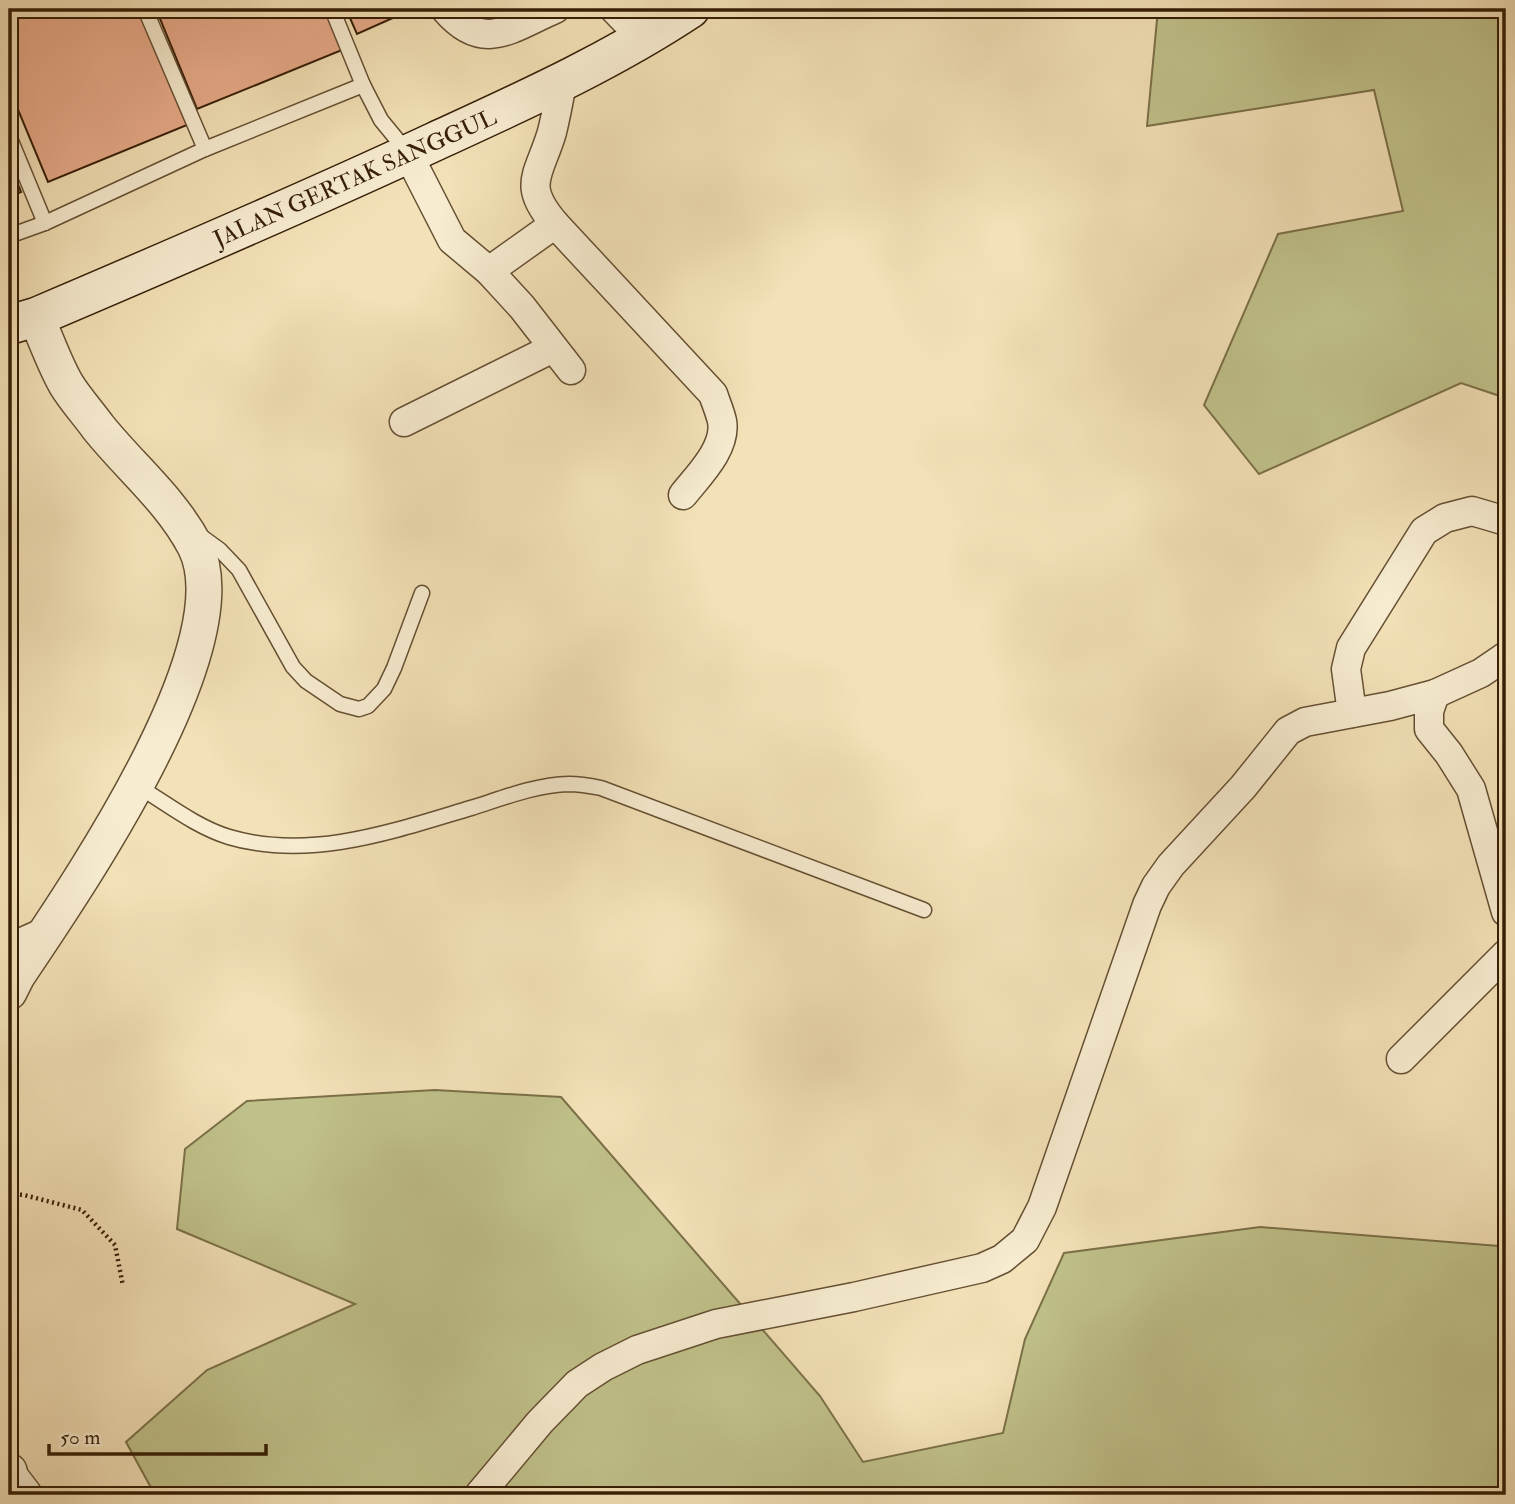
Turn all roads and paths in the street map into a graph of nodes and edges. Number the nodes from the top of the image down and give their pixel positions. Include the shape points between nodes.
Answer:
1 (145, 9) edge
2 (332, 9) edge
3 (445, 9) edge
4 (555, 9) edge
5 (614, 9) edge
6 (690, 9) edge
7 (644, 40) junction
8 (562, 83) junction
9 (363, 85) junction
10 (9, 136) edge
11 (205, 149) junction
12 (408, 154) junction
13 (45, 223) junction
14 (555, 225) junction
15 (9, 236) edge
16 (489, 271) junction
17 (22, 321) edge
18 (553, 348) junction
19 (571, 370) dead end
20 (404, 422) dead end
21 (683, 495) dead end
22 (180, 521) junction
23 (1506, 521) edge
24 (422, 593) dead end
25 (1506, 656) edge
26 (1435, 694) junction
27 (1352, 713) junction
28 (136, 785) junction
29 (924, 911) dead end
30 (1506, 912) edge
31 (47, 931) junction
32 (9, 948) edge
33 (1506, 954) edge
34 (9, 992) edge
35 (1401, 1059) dead end
36 (9, 1194) edge
37 (122, 1286) dead end
38 (479, 1495) edge

1 - 11 lane
2 - 9 lane
3 - 4 street via 466,29 485,35
5 - 7 street
6 - 7 main road, JALAN GERTAK SANGGUL
7 - 8 main road, JALAN GERTAK SANGGUL
8 - 12 main road, JALAN GERTAK SANGGUL
8 - 14 street via 534,187 537,201
9 - 11 lane
9 - 12 lane
10 - 13 lane
11 - 13 lane
12 - 16 street via 452,240
12 - 17 main road, JALAN GERTAK SANGGUL via 225,237
13 - 15 lane
14 - 16 street
14 - 21 street via 713,394 721,438 712,458
16 - 18 street
17 - 22 street via 100,429
18 - 19 street
18 - 20 street
22 - 24 lane via 239,570 293,667 340,704 359,709 368,706 384,689
22 - 28 street via 197,549 204,586 201,618 175,706
23 - 27 street via 1472,511 1445,518 1424,531 1350,648 1346,669
25 - 26 street
26 - 27 street
26 - 30 street via 1429,729 1471,789
27 - 38 street via 1305,722 1288,732 1156,886 1042,1207 1025,1240 982,1268 716,1324 637,1350 576,1384
28 - 29 lane via 228,837 304,846 386,834 538,788 571,784 601,788
28 - 31 street
31 - 32 street
31 - 34 street
33 - 35 street
36 - 37 path via 82,1210 115,1245

